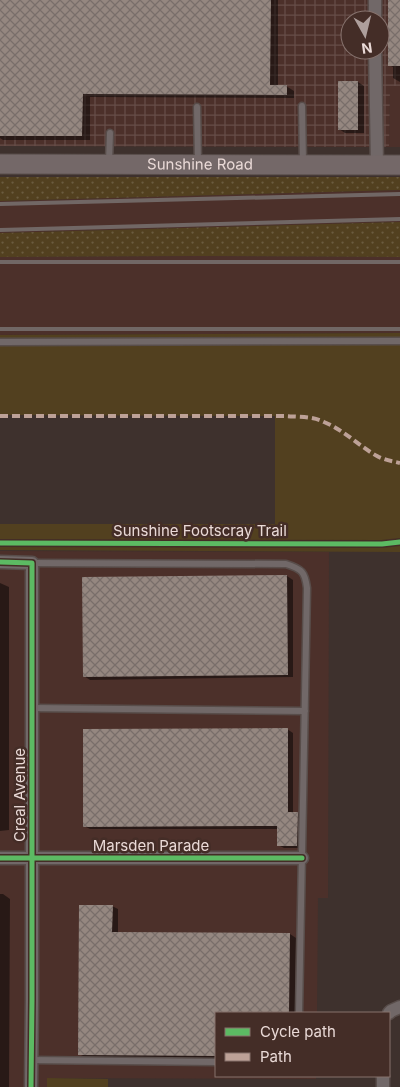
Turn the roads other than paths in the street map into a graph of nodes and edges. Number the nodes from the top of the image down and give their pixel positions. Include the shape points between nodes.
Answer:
1 (376, 60) edge
2 (302, 106) dead end
3 (198, 107) dead end
4 (110, 133) dead end
5 (0, 164) edge
6 (400, 165) edge
7 (109, 166) junction
8 (198, 166) junction
9 (303, 166) junction
10 (377, 166) junction
11 (400, 341) edge
12 (0, 342) edge
13 (0, 562) edge
14 (32, 563) junction
15 (33, 708) junction
16 (305, 711) junction
17 (0, 858) edge
18 (32, 858) junction
19 (302, 858) junction
20 (299, 1012) edge
21 (32, 1060) junction
22 (215, 1062) edge
23 (31, 1087) edge

1 - 10 street
2 - 9 lane
3 - 8 lane
4 - 7 lane
5 - 7 main road, Sunshine Road
6 - 10 main road, Sunshine Road
7 - 8 main road, Sunshine Road
8 - 9 main road, Sunshine Road
9 - 10 main road, Sunshine Road
11 - 12 lane
13 - 14 street
14 - 15 street, Creal Avenue
14 - 16 lane via 286,564 298,567 305,576 307,588
15 - 16 lane
15 - 18 street, Creal Avenue
16 - 19 lane
17 - 18 street, Marsden Parade
18 - 19 street, Marsden Parade
18 - 21 street, Creal Avenue
19 - 20 lane
21 - 22 lane
21 - 23 street, Creal Avenue

